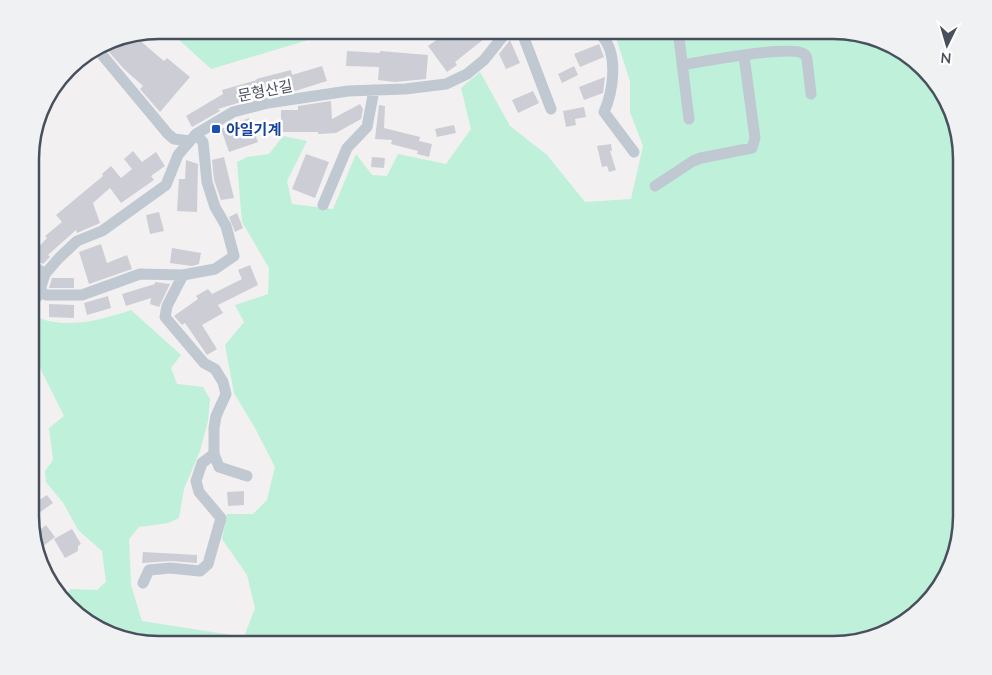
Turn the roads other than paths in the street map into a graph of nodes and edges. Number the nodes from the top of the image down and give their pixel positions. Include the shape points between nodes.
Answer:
1 (501, 39) edge
2 (524, 39) edge
3 (604, 39) edge
4 (679, 39) edge
5 (103, 56) dead end
6 (744, 56) junction
7 (682, 64) junction
8 (374, 90) junction
9 (812, 94) dead end
10 (551, 109) dead end
11 (689, 119) dead end
12 (193, 138) junction
13 (634, 152) dead end
14 (654, 186) dead end
15 (324, 204) dead end
16 (39, 270) edge
17 (45, 274) junction
18 (183, 275) junction
19 (40, 288) junction
20 (39, 292) edge
21 (214, 454) junction
22 (247, 476) dead end
23 (142, 583) dead end

1 - 8 street, 문형산길 via 484,60 467,74 446,84
2 - 10 street
3 - 13 street via 614,68 604,112
4 - 7 street
5 - 12 street via 168,134 174,139
6 - 7 street
6 - 9 street via 778,52 806,55
6 - 14 street via 755,138 752,148 693,161
7 - 11 street
8 - 12 street, 문형산길 via 268,102 233,112
8 - 15 street via 367,127 347,148
12 - 17 street, 문형산길 via 178,155 166,185 102,231 77,241
12 - 18 street via 203,142 207,182 215,207 226,226 234,256 215,269
16 - 17 street
17 - 19 street, 문형산길
18 - 19 street via 140,274 82,295 46,295
18 - 21 street via 165,317 204,363 215,369 223,382 226,394 216,416
19 - 20 street, 문형산길
21 - 22 street via 219,467
21 - 23 street via 202,463 196,481 199,492 221,518 208,564 200,571 149,570

